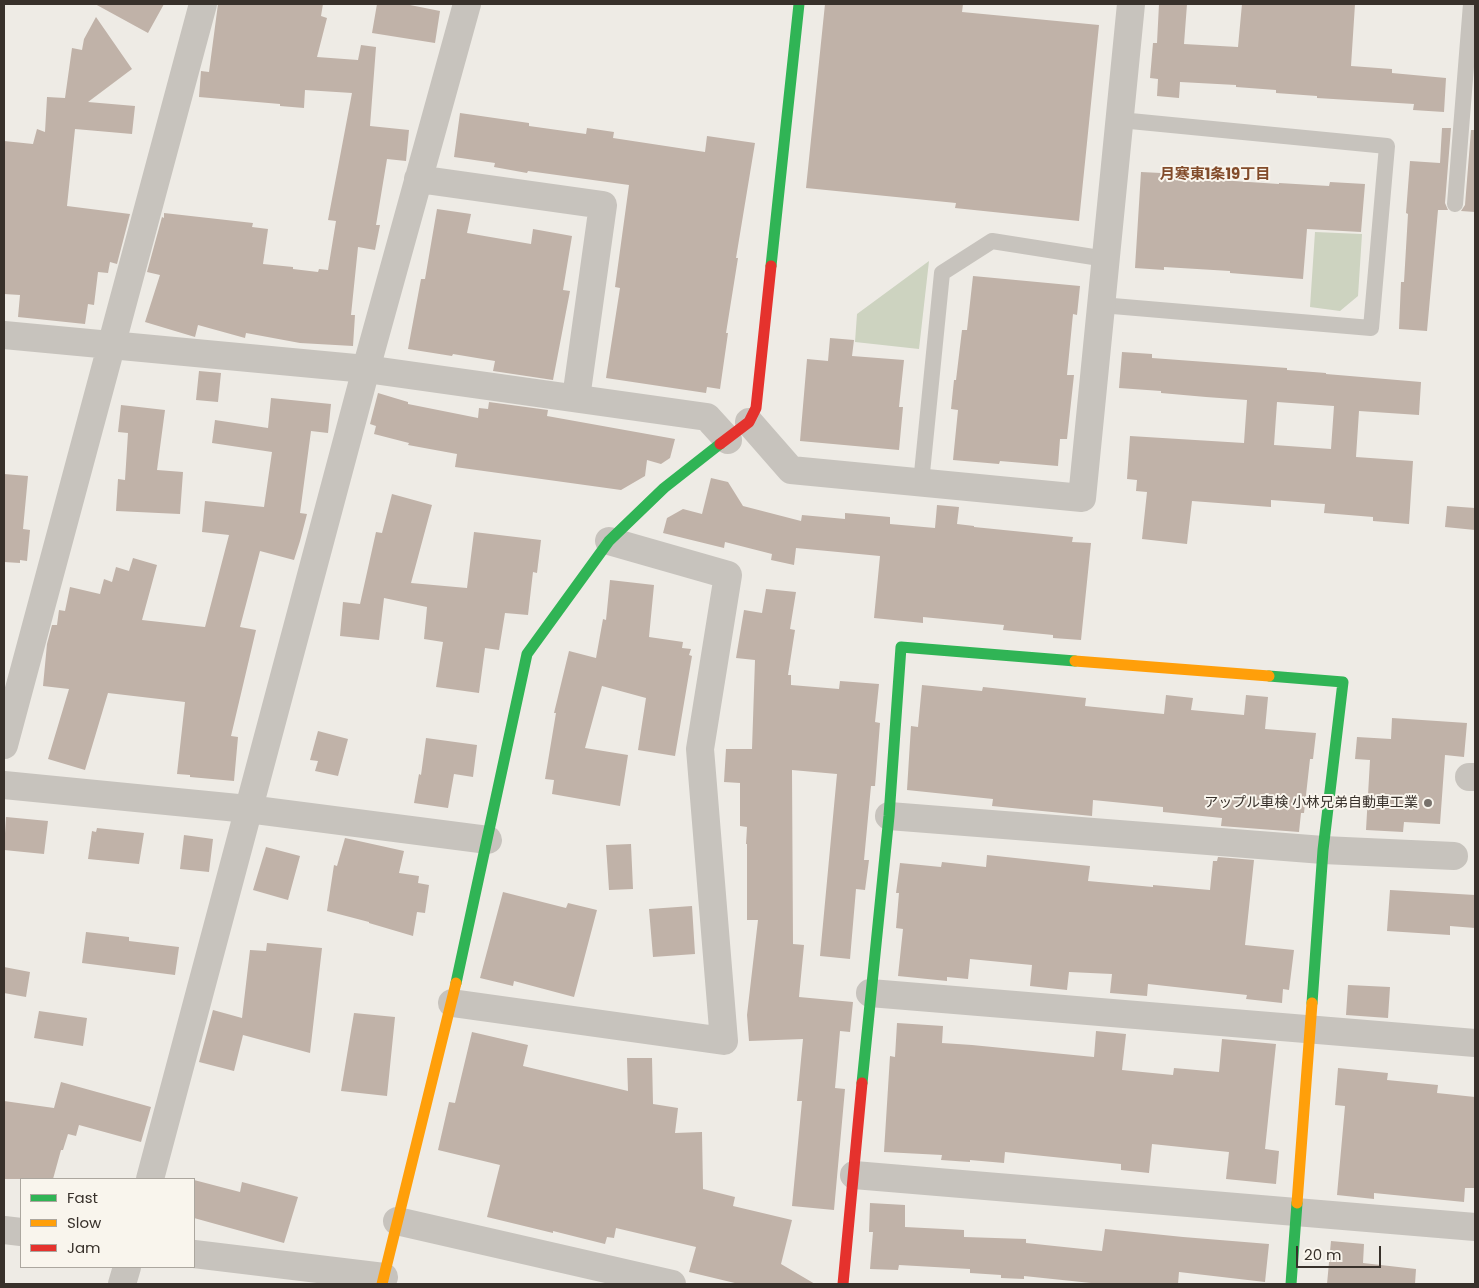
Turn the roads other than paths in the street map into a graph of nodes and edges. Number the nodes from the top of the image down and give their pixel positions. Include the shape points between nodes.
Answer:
1 (203, 4) edge
2 (467, 4) edge
3 (799, 4) edge
4 (1131, 4) edge
5 (1471, 4) edge
6 (1120, 120) junction
7 (418, 179) junction
8 (1455, 204) dead end
9 (1106, 259) junction
10 (1101, 305) junction
11 (4, 335) edge
12 (110, 345) junction
13 (366, 369) junction
14 (576, 398) junction
15 (750, 422) junction
16 (728, 440) junction
17 (921, 483) junction
18 (609, 541) junction
19 (4, 745) edge
20 (4, 786) edge
21 (248, 809) junction
22 (889, 816) junction
23 (488, 840) junction
24 (1323, 850) junction
25 (1454, 856) dead end
26 (870, 993) junction
27 (452, 1003) junction
28 (1309, 1030) junction
29 (1475, 1043) edge
30 (854, 1175) junction
31 (150, 1178) edge
32 (1296, 1211) junction
33 (397, 1221) junction
34 (1475, 1227) edge
35 (4, 1230) edge
36 (20, 1232) edge
37 (195, 1254) edge
38 (127, 1268) edge
39 (609, 1277) edge
40 (383, 1281) edge
41 (122, 1284) edge
42 (672, 1284) edge
43 (843, 1284) edge
44 (1291, 1284) edge

1 - 12 street
2 - 7 street
3 - 15 street via 756,408
4 - 6 street
5 - 8 lane
6 - 9 street
6 - 10 lane via 1387,146 1371,328
7 - 13 street
7 - 14 street via 602,205
9 - 10 street
9 - 17 lane via 992,241 942,273
10 - 17 street via 1082,498
11 - 12 street
12 - 13 street
12 - 19 street
13 - 14 street
13 - 21 street
14 - 16 street via 707,417
15 - 16 street
15 - 17 street via 791,470
16 - 18 street via 664,488
18 - 23 street via 527,654
18 - 27 street via 728,575 700,749 724,1041
20 - 21 street
21 - 23 street
21 - 31 street
22 - 24 street
22 - 24 street via 901,647 1343,682
22 - 26 street
23 - 27 street
24 - 25 street
24 - 28 street
26 - 28 street
26 - 30 street
27 - 33 street
28 - 29 street
28 - 32 street
30 - 32 street
30 - 43 street
32 - 34 street
32 - 44 street
33 - 39 street
33 - 40 street
35 - 36 street
37 - 40 street
38 - 41 street
39 - 42 street

